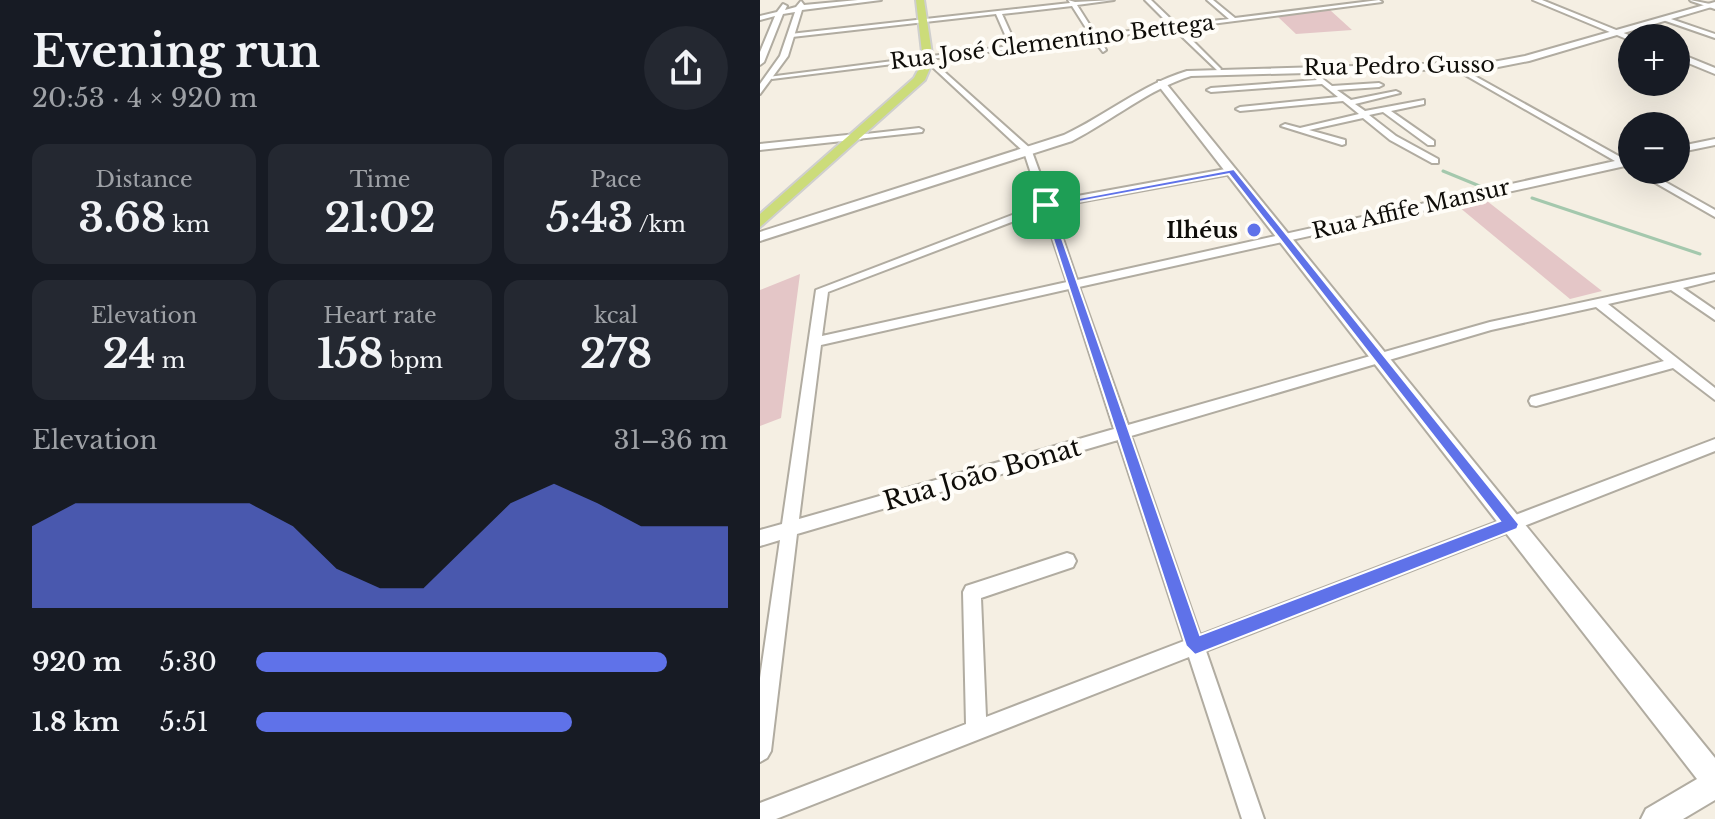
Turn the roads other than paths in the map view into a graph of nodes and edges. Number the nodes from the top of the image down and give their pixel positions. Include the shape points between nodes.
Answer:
1 (785, 0) edge
2 (878, 0) edge
3 (920, 0) edge
4 (1111, 0) edge
5 (1148, 0) edge
6 (1210, 0) edge
7 (1536, 0) edge
8 (1693, 0) edge
9 (1071, 2) edge
10 (1379, 2) edge
11 (801, 4) edge
12 (1714, 7) edge
13 (998, 12) junction
14 (779, 16) junction
15 (760, 18) edge
16 (1665, 19) junction
17 (1234, 20) junction
18 (923, 21) junction
19 (1647, 24) edge
20 (1175, 27) junction
21 (1618, 32) joint
22 (792, 35) junction
23 (1715, 36) edge
24 (1094, 37) junction
25 (1014, 47) junction
26 (1103, 50) dead end
27 (928, 59) junction
28 (1690, 61) edge
29 (760, 62) edge
30 (1455, 67) junction
31 (1306, 68) junction
32 (1219, 70) junction
33 (1715, 71) edge
34 (940, 73) junction
35 (922, 75) junction
36 (772, 77) junction
37 (1161, 83) junction
38 (1327, 85) junction
39 (1379, 85) dead end
40 (1211, 90) dead end
41 (760, 91) edge
42 (1396, 93) dead end
43 (1347, 101) junction
44 (1421, 102) dead end
45 (1240, 109) dead end
46 (1385, 110) junction
47 (1364, 115) junction
48 (1285, 126) dead end
49 (919, 130) dead end
50 (1300, 130) junction
51 (857, 137) junction
52 (1342, 142) dead end
53 (1715, 142) edge
54 (1431, 143) dead end
55 (760, 147) edge
56 (1690, 147) edge
57 (1028, 151) junction
58 (1618, 157) edge
59 (1435, 161) dead end
60 (1618, 165) edge
61 (1231, 171) junction
62 (1662, 184) edge
63 (1046, 205) junction
64 (1715, 214) edge
65 (760, 222) edge
66 (760, 237) edge
67 (1284, 238) junction
68 (1715, 277) edge
69 (1073, 285) junction
70 (1673, 286) junction
71 (1598, 302) junction
72 (1715, 316) edge
73 (815, 342) junction
74 (1380, 358) junction
75 (1675, 363) junction
76 (1715, 395) edge
77 (1536, 401) dead end
78 (1123, 432) junction
79 (1715, 445) edge
80 (1512, 524) junction
81 (790, 530) junction
82 (760, 538) edge
83 (1067, 561) dead end
84 (1195, 646) junction
85 (976, 731) junction
86 (760, 751) edge
87 (1715, 782) edge
88 (760, 814) edge
89 (1253, 819) edge
90 (1656, 819) edge

1 - 14 street
2 - 11 street
3 - 18 main road
4 - 9 street
5 - 20 street
6 - 17 street
7 - 21 street
8 - 12 street
9 - 13 street
9 - 24 street
10 - 17 street, Rua José Clementino Bettega
11 - 14 street
11 - 22 street
12 - 16 main road, Rua Pedro Gusso
13 - 18 street
13 - 25 street
14 - 15 street
14 - 29 street
16 - 19 main road, Rua Pedro Gusso
16 - 23 street
17 - 20 street, Rua José Clementino Bettega
18 - 22 street
18 - 27 main road
20 - 24 street, Rua José Clementino Bettega
20 - 32 street
21 - 30 main road, Rua Pedro Gusso via 1509,63
22 - 36 street
24 - 25 street, Rua José Clementino Bettega
24 - 26 street
25 - 27 street, Rua José Clementino Bettega
27 - 34 street
27 - 35 main road
27 - 36 street, Rua José Clementino Bettega
28 - 33 street
30 - 31 main road, Rua Pedro Gusso
30 - 58 street
31 - 32 main road, Rua Pedro Gusso
31 - 38 street
32 - 37 main road, Rua Pedro Gusso
34 - 35 main road
34 - 57 street
35 - 51 main road
36 - 41 street
37 - 57 main road, Rua Pedro Gusso via 1094,126
37 - 61 street
38 - 39 street
38 - 40 street
38 - 43 street
42 - 43 street
43 - 45 street
43 - 47 street
44 - 46 street
46 - 47 street
46 - 54 street
47 - 50 street
47 - 59 street
48 - 50 street
49 - 51 street
50 - 52 street
51 - 55 street
51 - 65 main road
53 - 56 street
57 - 63 street
57 - 66 main road, Rua Pedro Gusso
60 - 67 street, Rua Affife Mansur
61 - 63 street
61 - 67 street
62 - 64 street
63 - 69 street
63 - 73 street via 822,290
67 - 69 street, Rua Affife Mansur
67 - 74 street
68 - 70 street, Rua João Bonat
69 - 73 street, Rua Affife Mansur
69 - 78 street
70 - 71 street, Rua João Bonat
70 - 72 street
71 - 74 street, Rua João Bonat
71 - 75 street
73 - 81 street
74 - 78 street, Rua João Bonat
74 - 80 street
75 - 76 street
75 - 77 street
78 - 81 street, Rua João Bonat
78 - 84 street
79 - 80 street
80 - 84 street
80 - 87 street
81 - 82 street, Rua João Bonat
81 - 86 street
83 - 85 street via 972,592
84 - 85 street
84 - 89 street
85 - 88 street
87 - 90 street

